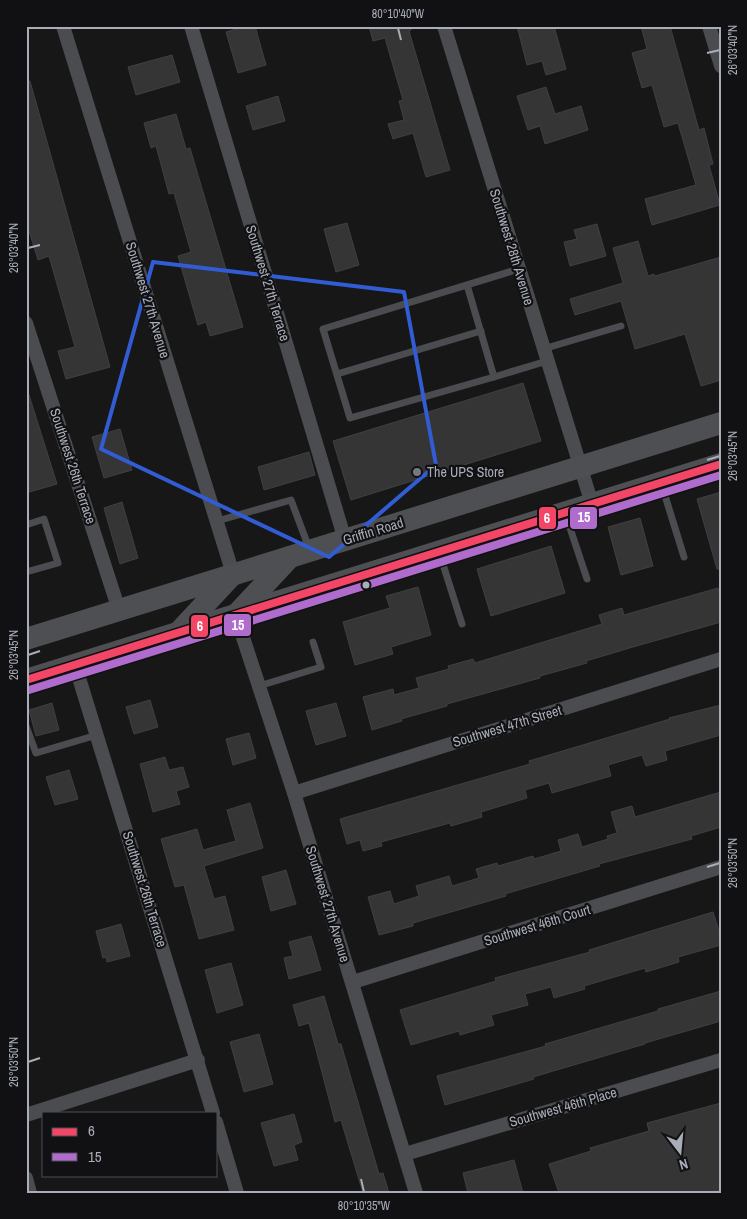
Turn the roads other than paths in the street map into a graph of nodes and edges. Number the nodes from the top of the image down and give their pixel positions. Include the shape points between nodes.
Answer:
1 (63, 26) edge
2 (191, 26) edge
3 (444, 26) edge
4 (709, 26) edge
5 (721, 66) edge
6 (519, 268) junction
7 (467, 285) junction
8 (26, 323) edge
9 (621, 326) dead end
10 (481, 331) junction
11 (545, 355) junction
12 (337, 374) junction
13 (494, 377) junction
14 (721, 423) edge
15 (721, 464) edge
16 (580, 467) junction
17 (661, 483) junction
18 (592, 504) junction
19 (566, 513) junction
20 (217, 521) junction
21 (26, 525) edge
22 (345, 540) junction
23 (439, 552) junction
24 (300, 553) junction
25 (684, 557) dead end
26 (26, 572) edge
27 (233, 574) junction
28 (588, 579) dead end
29 (119, 610) junction
30 (236, 616) junction
31 (462, 624) dead end
32 (179, 633) junction
33 (26, 639) edge
34 (314, 642) dead end
35 (721, 659) edge
36 (75, 665) junction
37 (26, 680) edge
38 (259, 686) junction
39 (26, 726) edge
40 (97, 735) junction
41 (294, 793) junction
42 (721, 867) edge
43 (353, 982) junction
44 (198, 1060) junction
45 (721, 1060) edge
46 (214, 1112) edge
47 (26, 1115) edge
48 (218, 1128) edge
49 (405, 1154) junction
50 (26, 1178) edge
51 (30, 1193) edge
52 (238, 1193) edge
53 (416, 1193) edge

1 - 20 street, Southwest 27th Avenue
2 - 22 street, Southwest 27th Terrace
3 - 6 street, Southwest 28th Avenue
4 - 5 street
6 - 7 lane
6 - 11 street, Southwest 28th Avenue
7 - 10 lane
7 - 12 lane via 323,329
8 - 29 street, Southwest 26th Terrace
9 - 11 lane
10 - 12 lane
10 - 13 lane
11 - 13 lane
11 - 16 street, Southwest 28th Avenue
12 - 13 lane via 350,418
14 - 16 main road, Griffin Road
15 - 17 main road
16 - 18 street, Southwest 28th Avenue
16 - 22 main road, Griffin Road
17 - 18 main road
17 - 25 lane
18 - 19 main road
19 - 23 main road
19 - 28 lane
20 - 24 lane via 291,500
20 - 27 street, Southwest 27th Avenue
21 - 26 lane via 44,520 58,563
22 - 24 main road, Griffin Road
23 - 30 main road
23 - 31 lane
24 - 27 main road, Griffin Road
24 - 30 main road
27 - 29 main road, Griffin Road
27 - 32 main road
29 - 33 main road, Griffin Road
30 - 32 main road
30 - 38 street, Southwest 27th Avenue
32 - 36 main road
34 - 38 lane via 321,667
35 - 41 street, Southwest 47th Street
36 - 37 main road
36 - 40 street, Southwest 26th Terrace
38 - 41 street, Southwest 27th Avenue
39 - 40 lane via 36,752
40 - 44 street, Southwest 26th Terrace
41 - 43 street, Southwest 27th Avenue
42 - 43 street, Southwest 46th Court
43 - 49 street, Southwest 27th Avenue
44 - 46 street, Southwest 26th Terrace
44 - 47 street
45 - 49 street, Southwest 46th Place
48 - 52 street
49 - 53 street, Southwest 27th Avenue
50 - 51 street

